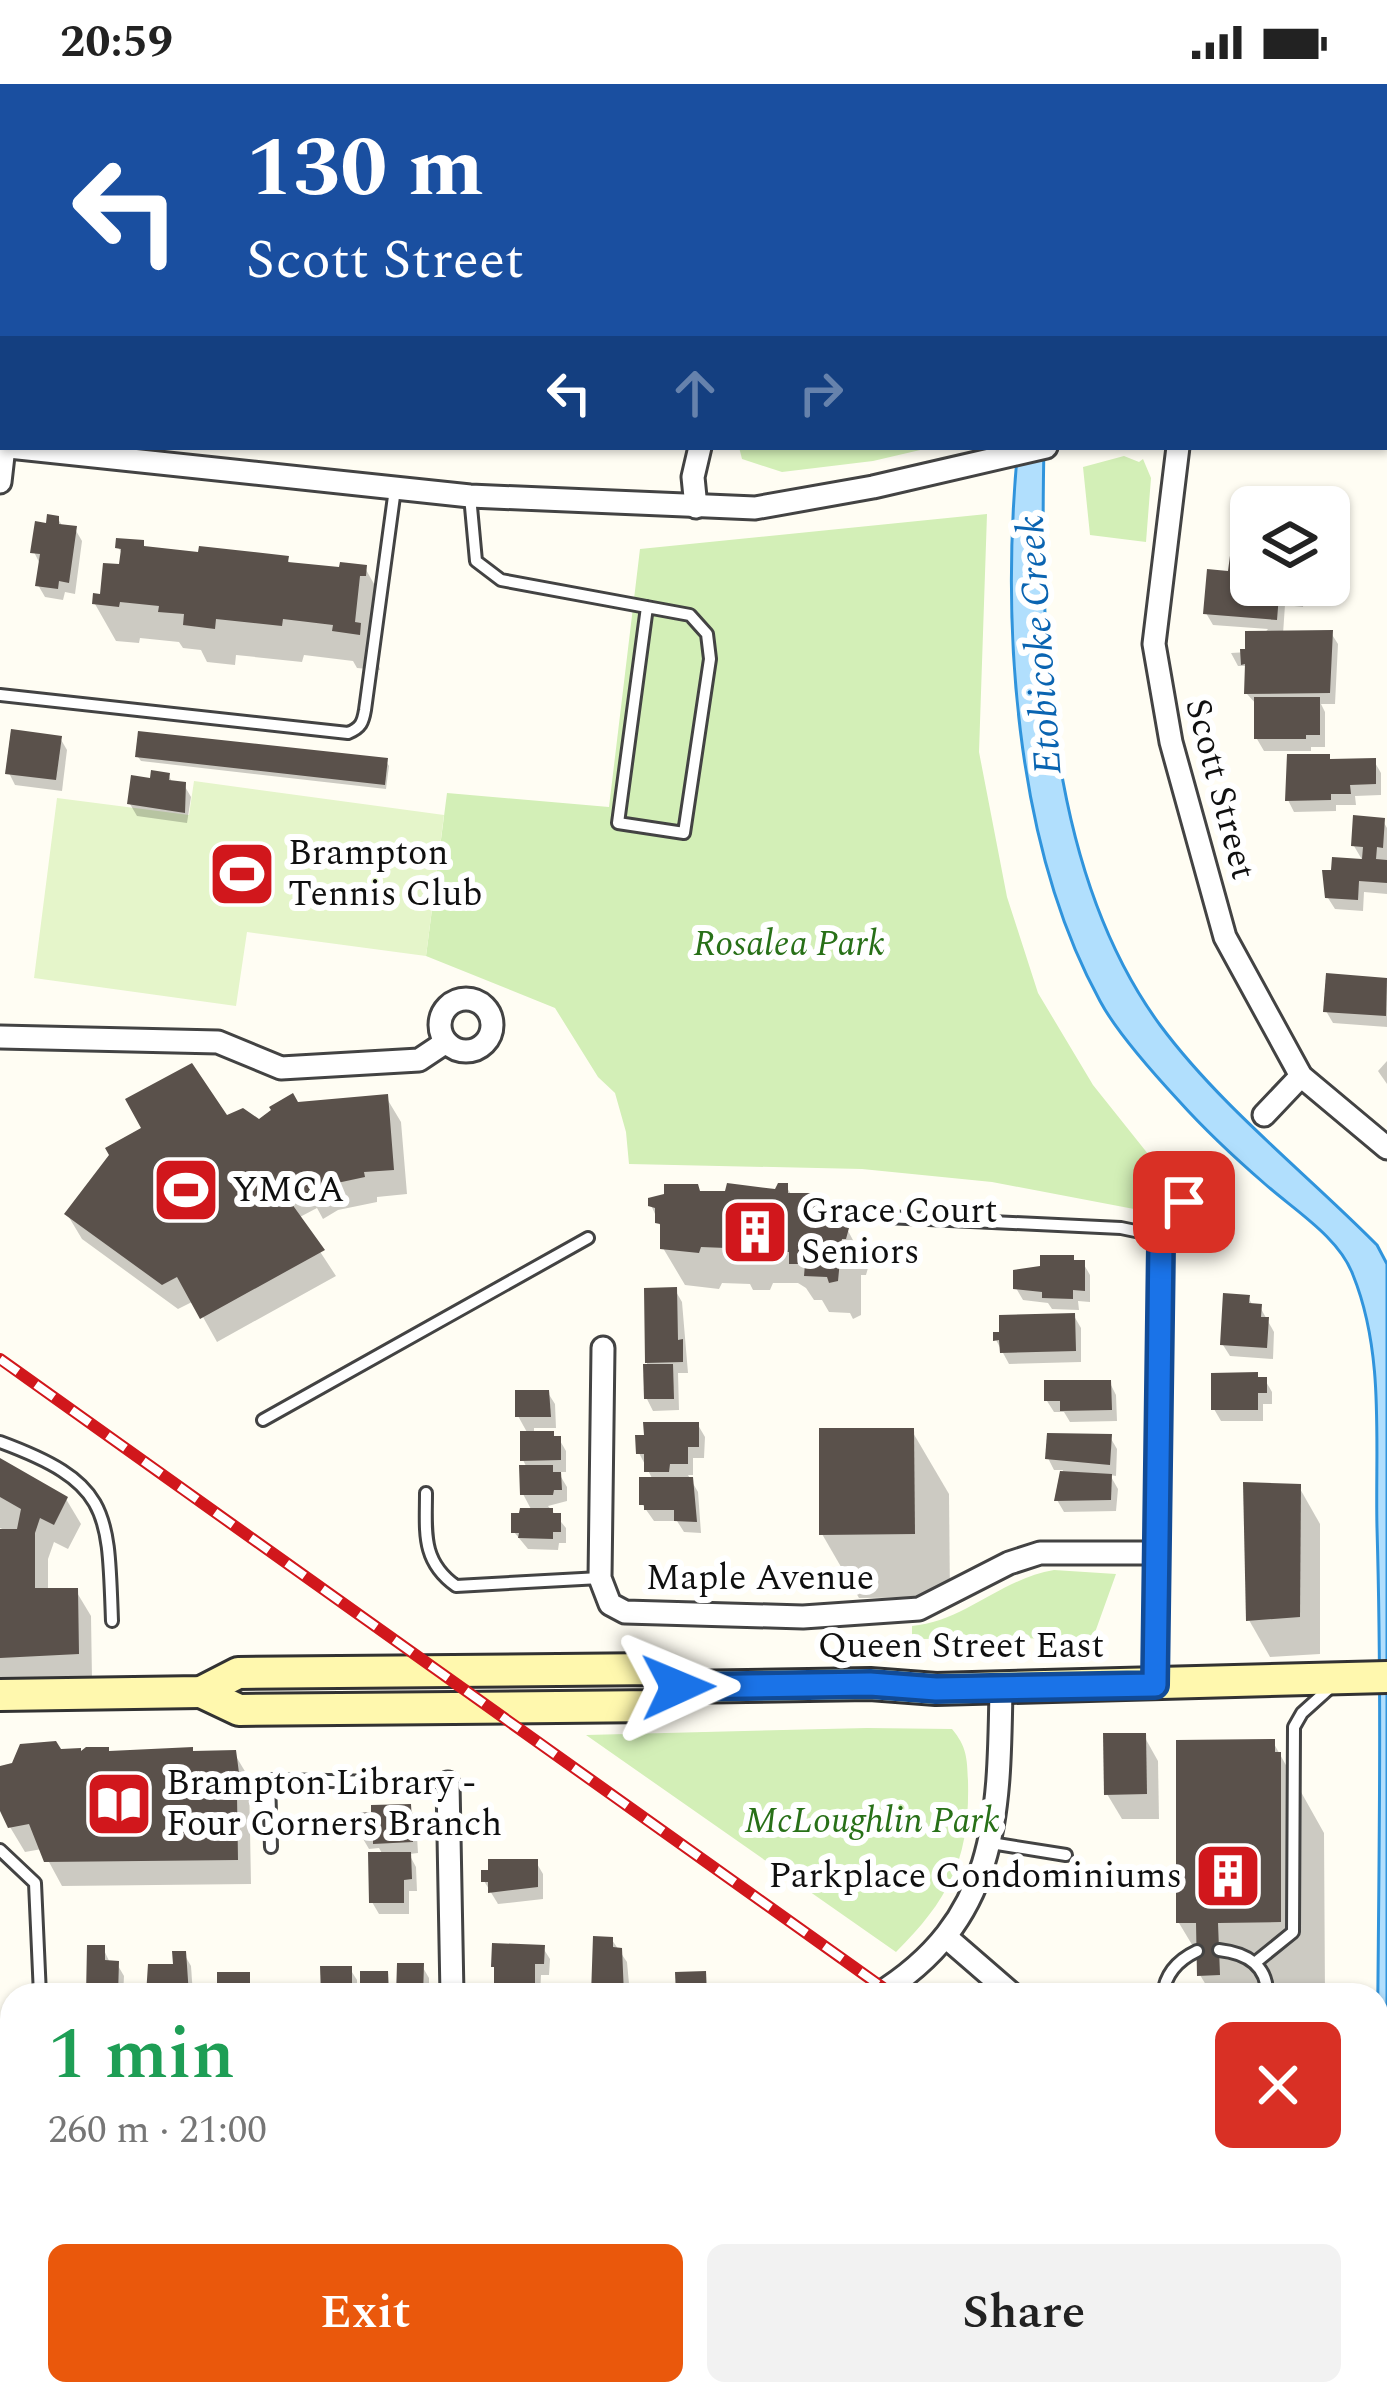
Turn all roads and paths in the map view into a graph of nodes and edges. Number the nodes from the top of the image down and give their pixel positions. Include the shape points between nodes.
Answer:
1 (4, 450) edge
2 (32, 450) edge
3 (699, 450) edge
4 (1033, 450) edge
5 (1178, 450) edge
6 (0, 482) edge
7 (395, 489) junction
8 (470, 496) junction
9 (696, 507) junction
10 (647, 607) junction
11 (0, 695) edge
12 (0, 1037) edge
13 (446, 1042) dead end
14 (1301, 1076) junction
15 (1264, 1115) dead end
16 (1387, 1148) edge
17 (1184, 1202) dead end
18 (886, 1217) dead end
19 (588, 1238) dead end
20 (1161, 1245) junction
21 (603, 1348) dead end
22 (263, 1420) dead end
23 (0, 1442) edge
24 (426, 1492) dead end
25 (1157, 1553) junction
26 (600, 1577) junction
27 (112, 1621) dead end
28 (1387, 1677) edge
29 (1341, 1678) junction
30 (1155, 1685) junction
31 (1001, 1687) junction
32 (0, 1695) edge
33 (448, 1783) joint
34 (991, 1843) junction
35 (271, 1847) dead end
36 (0, 1850) edge
37 (1066, 1855) dead end
38 (946, 1937) junction
39 (1197, 1951) dead end
40 (1219, 1951) dead end
41 (1256, 1962) junction
42 (39, 1983) edge
43 (452, 1983) edge
44 (893, 1983) edge
45 (998, 1983) edge
46 (1167, 1983) edge
47 (1267, 1983) edge

1 - 6 street
2 - 7 street
3 - 9 street
4 - 9 street via 755,508
5 - 14 street, Scott Street via 1154,644 1160,697 1225,937
7 - 8 street
7 - 11 lane via 356,730
8 - 9 street
8 - 10 lane via 476,561 501,580
10 - 10 lane via 690,615 706,634 710,659 684,833 618,823
12 - 13 street via 218,1042 281,1069 419,1060
14 - 15 street
14 - 16 street
17 - 20 street
18 - 20 lane via 1121,1228
19 - 22 lane
20 - 25 street
21 - 26 street, Maple Avenue
23 - 27 lane via 65,1469 95,1501 108,1541
24 - 26 lane via 426,1552 456,1586
25 - 26 street, Maple Avenue via 1040,1553 919,1609 803,1617 625,1612 610,1604
25 - 30 street
28 - 29 main road, Queen Street East
29 - 30 main road, Queen Street East
29 - 41 lane via 1294,1727 1293,1932
30 - 31 main road, Queen Street East
31 - 32 main road, Queen Street East via 678,1687 657,1706 238,1710 201,1692
31 - 34 street
33 - 35 lane via 269,1780
33 - 43 street
34 - 37 lane
34 - 38 street via 980,1880
36 - 42 lane via 35,1883
38 - 44 street
38 - 45 street
39 - 46 lane via 1181,1959
40 - 41 lane
41 - 47 lane

